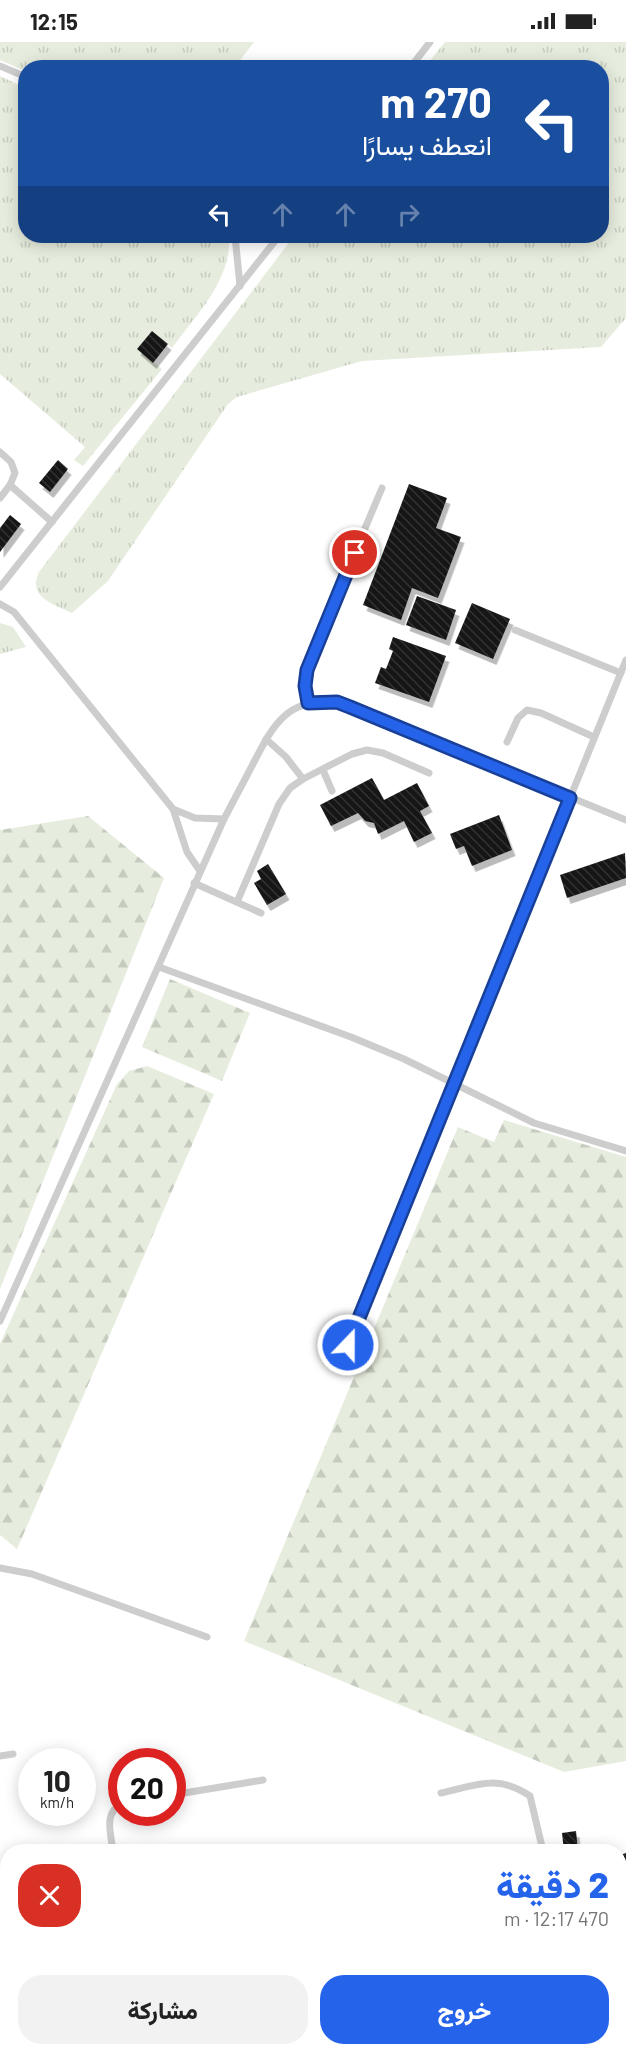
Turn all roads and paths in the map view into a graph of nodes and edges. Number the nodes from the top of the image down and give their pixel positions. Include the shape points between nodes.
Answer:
1 (429, 42) edge
2 (416, 60) edge
3 (0, 66) edge
4 (18, 74) edge
5 (236, 243) edge
6 (274, 243) edge
7 (240, 286) junction
8 (0, 452) edge
9 (10, 485) junction
10 (382, 488) dead end
11 (0, 498) edge
12 (52, 522) junction
13 (1, 585) edge
14 (0, 604) edge
15 (515, 630) dead end
16 (626, 660) edge
17 (621, 673) junction
18 (308, 703) junction
19 (594, 737) junction
20 (266, 739) junction
21 (507, 742) dead end
22 (322, 770) junction
23 (429, 773) dead end
24 (303, 779) junction
25 (332, 791) dead end
26 (570, 798) junction
27 (173, 809) junction
28 (224, 819) junction
29 (626, 820) edge
30 (200, 871) junction
31 (194, 883) junction
32 (237, 902) junction
33 (261, 913) dead end
34 (159, 967) junction
35 (454, 1083) junction
36 (626, 1151) edge
37 (0, 1321) edge
38 (348, 1345) dead end
39 (0, 1568) edge
40 (207, 1637) dead end
41 (13, 1754) dead end
42 (0, 1756) edge
43 (263, 1780) dead end
44 (186, 1793) edge
45 (441, 1793) dead end
46 (111, 1826) edge
47 (112, 1844) edge
48 (541, 1844) edge

1 - 2 lane
3 - 4 lane
5 - 7 lane
6 - 7 lane
7 - 12 lane
8 - 9 lane via 14,467
9 - 11 lane
9 - 12 lane
10 - 18 lane via 309,661 305,678
12 - 13 lane
14 - 27 lane via 14,612
15 - 17 lane
16 - 17 lane
17 - 19 lane
18 - 20 lane via 283,716
18 - 26 lane via 337,702
19 - 21 lane via 527,710 518,718
19 - 26 lane
20 - 24 lane
20 - 28 lane
22 - 23 lane via 367,750
22 - 24 lane
22 - 25 lane
24 - 32 lane via 290,788 279,804
26 - 29 lane
26 - 35 lane
27 - 28 lane via 195,818
27 - 30 lane via 187,852
28 - 30 lane
30 - 31 lane
31 - 32 lane
31 - 34 lane
32 - 33 lane
34 - 35 lane via 324,1026
34 - 37 lane
35 - 36 lane via 528,1121
35 - 38 lane
39 - 40 lane via 32,1574
41 - 42 lane
43 - 44 lane
45 - 48 lane via 496,1781 521,1790 530,1796
46 - 47 lane

